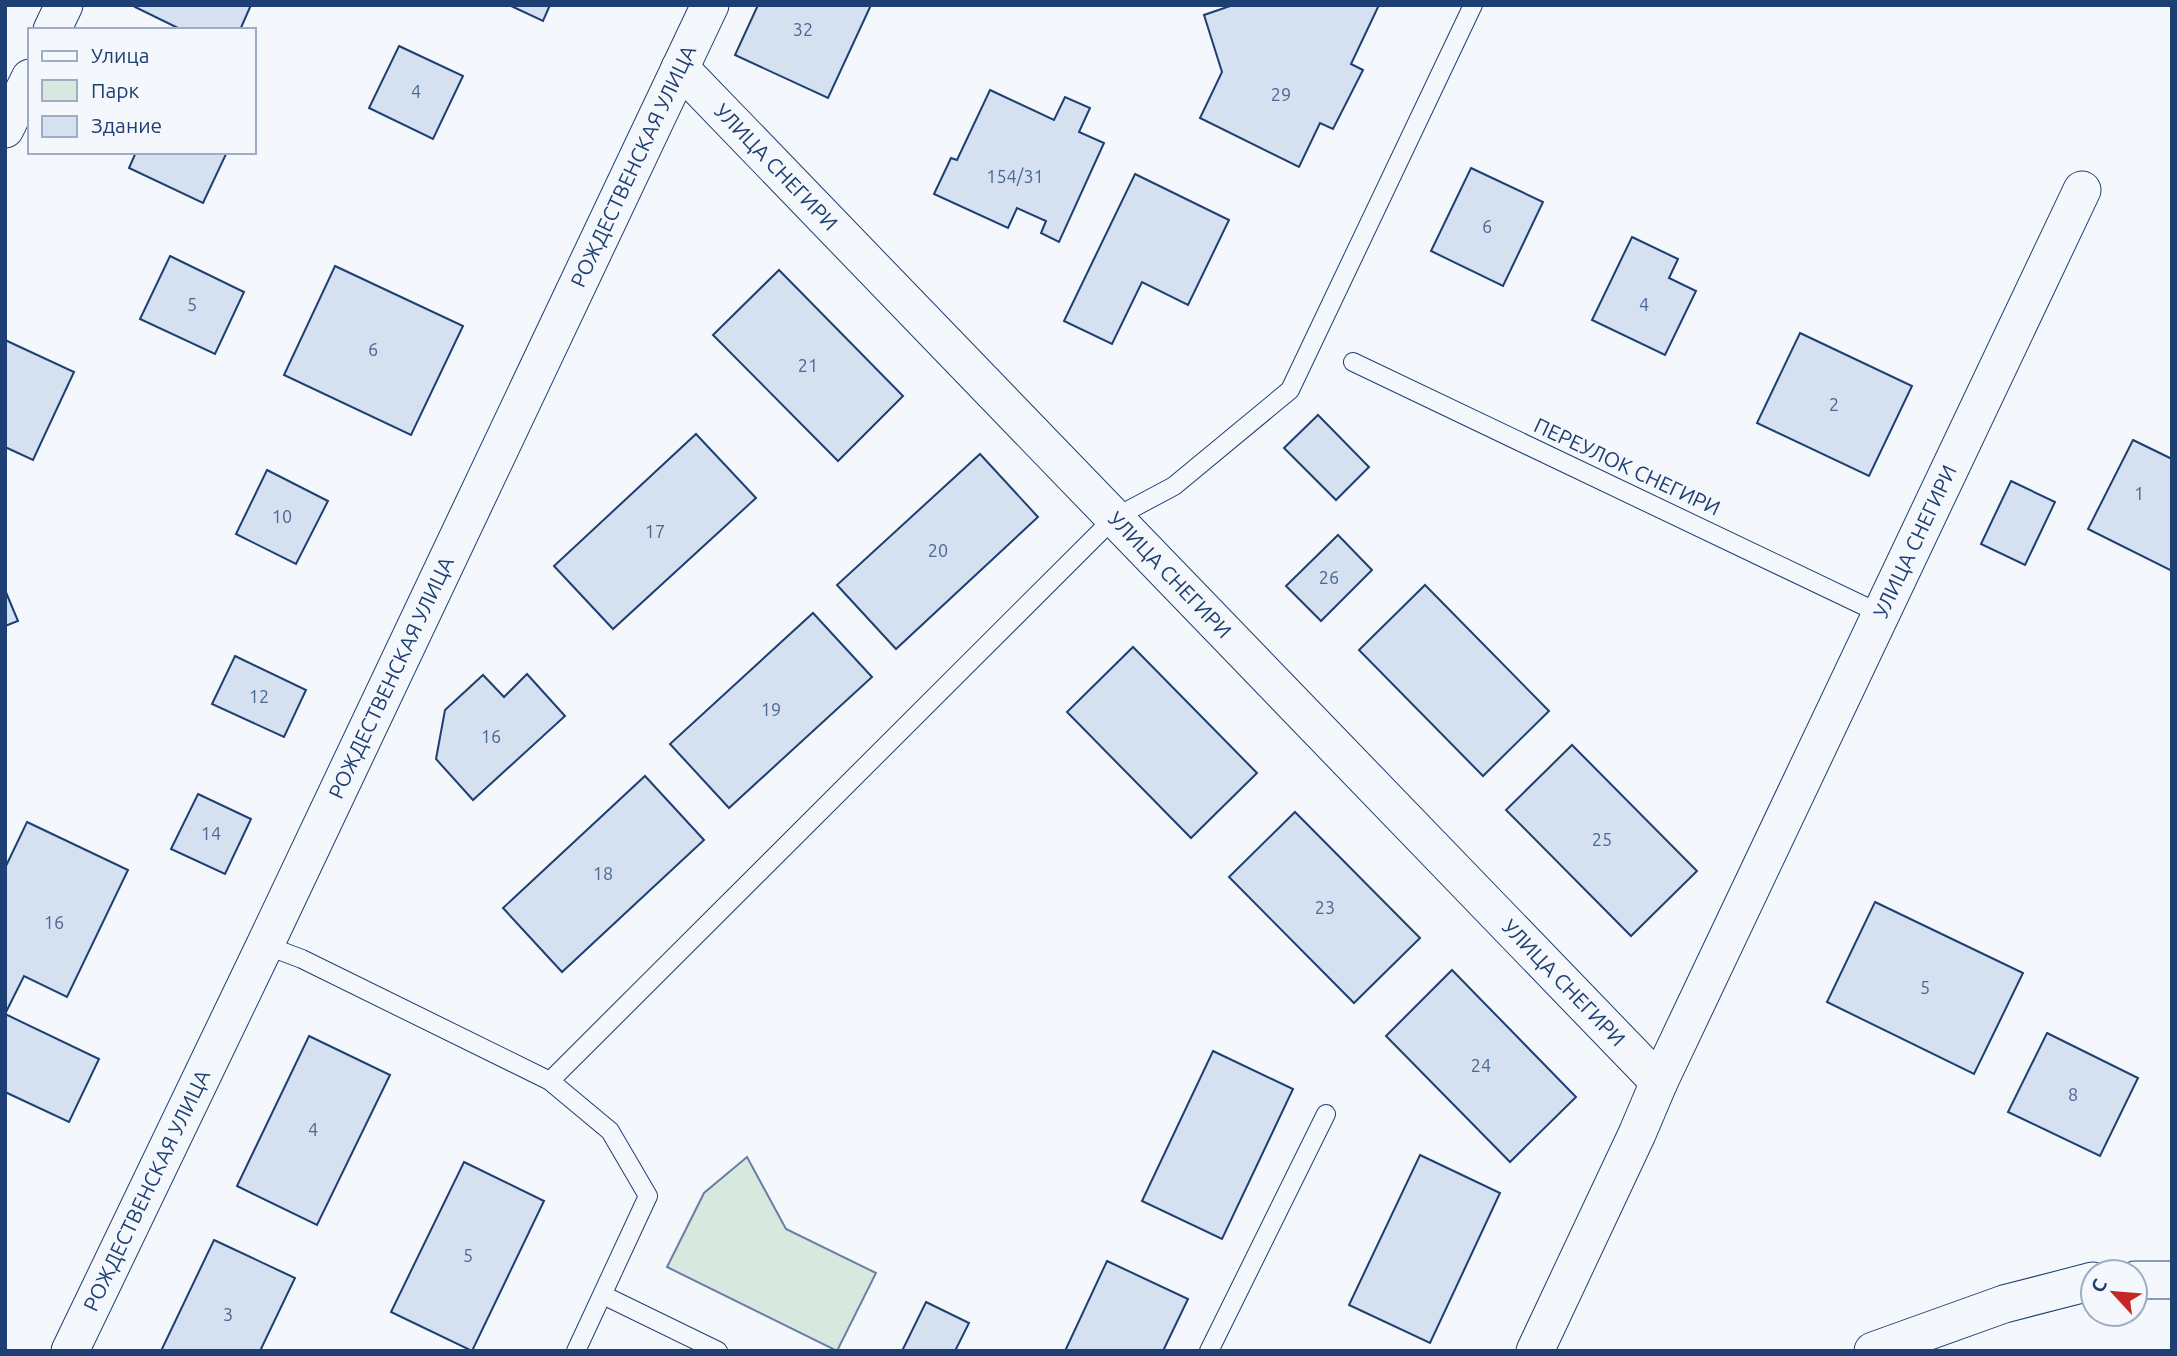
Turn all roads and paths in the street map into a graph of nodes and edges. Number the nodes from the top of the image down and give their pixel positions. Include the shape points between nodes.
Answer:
1 (64, 5) edge
2 (710, 5) edge
3 (1473, 5) edge
4 (53, 28) edge
5 (680, 68) junction
6 (28, 82) edge
7 (5, 129) edge
8 (2082, 190) dead end
9 (1353, 362) dead end
10 (1114, 518) junction
11 (1881, 614) junction
12 (265, 945) junction
13 (550, 1081) junction
14 (1659, 1082) junction
15 (1326, 1114) dead end
16 (2149, 1280) edge
17 (2172, 1280) edge
18 (2079, 1285) edge
19 (603, 1295) junction
20 (70, 1351) edge
21 (576, 1351) edge
22 (718, 1351) edge
23 (1209, 1351) edge
24 (1535, 1351) edge
25 (1873, 1351) edge

1 - 4 street
2 - 5 street, РОЖДЕСТВЕНСКАЯ УЛИЦА
3 - 10 lane via 1290,390 1174,486
5 - 10 street, УЛИЦА СНЕГИРИ
5 - 12 street, РОЖДЕСТВЕНСКАЯ УЛИЦА
6 - 7 street
8 - 11 street, УЛИЦА СНЕГИРИ
9 - 11 lane, ПЕРЕУЛОК СНЕГИРИ
10 - 13 lane
10 - 14 street, УЛИЦА СНЕГИРИ
11 - 14 street, УЛИЦА СНЕГИРИ
12 - 13 lane
12 - 20 street, РОЖДЕСТВЕНСКАЯ УЛИЦА
13 - 19 lane via 610,1131 648,1196
14 - 24 street, УЛИЦА СНЕГИРИ
15 - 23 lane
16 - 17 street
18 - 25 street via 2004,1304
19 - 21 lane
19 - 22 lane

